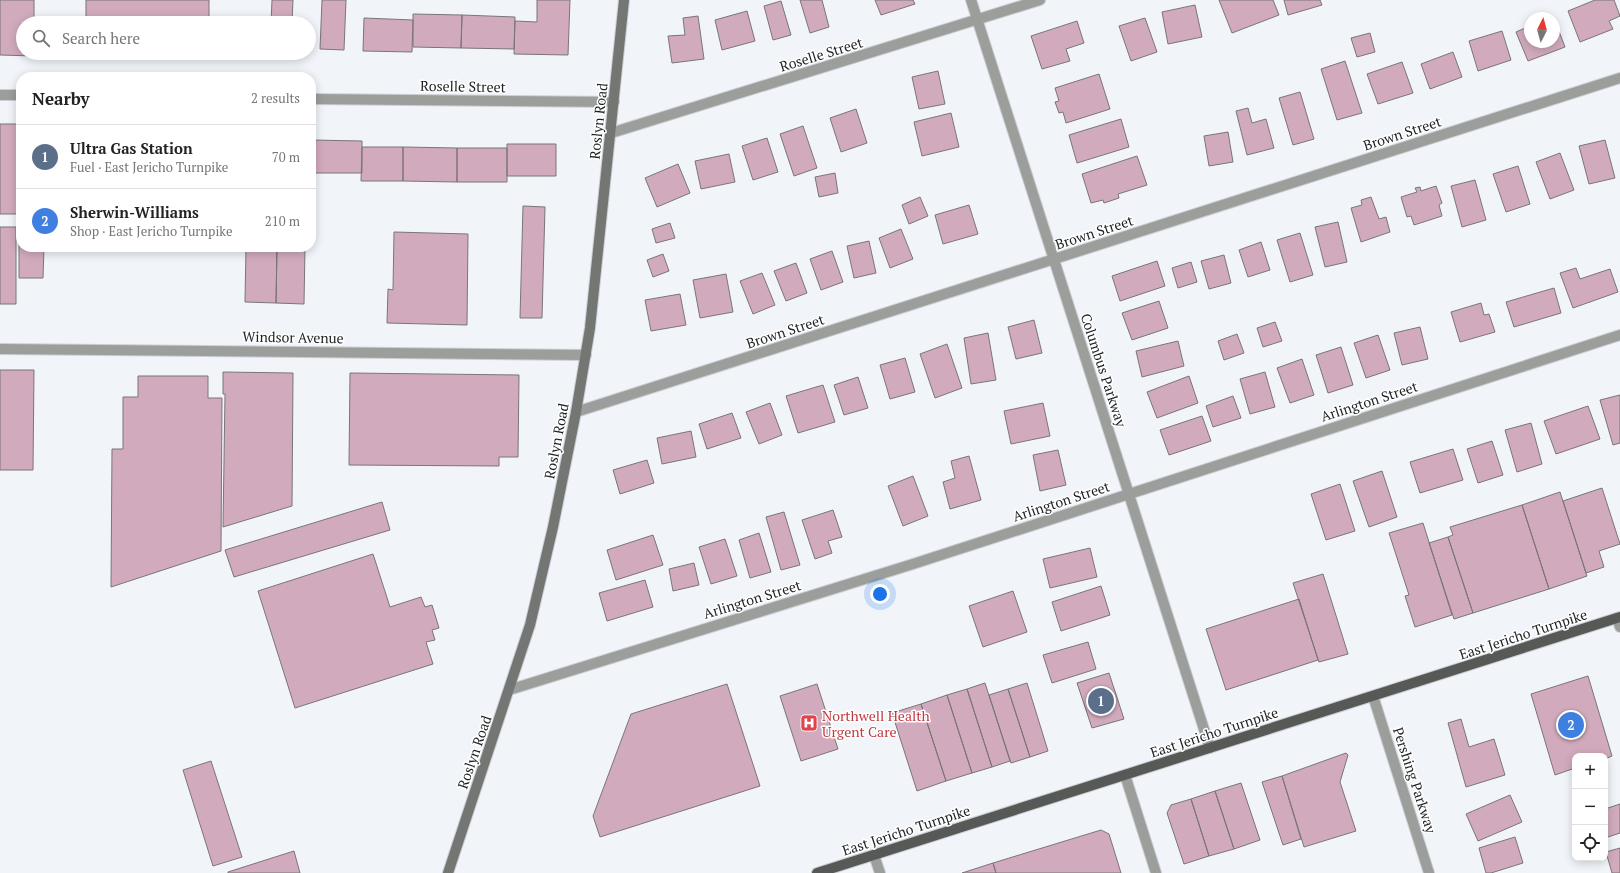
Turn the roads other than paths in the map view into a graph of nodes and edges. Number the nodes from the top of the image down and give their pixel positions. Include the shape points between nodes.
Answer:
1 (624, 0) edge
2 (971, 0) edge
3 (1040, 0) edge
4 (978, 20) junction
5 (1620, 78) edge
6 (0, 95) edge
7 (16, 95) edge
8 (316, 99) edge
9 (614, 102) junction
10 (611, 133) junction
11 (1054, 259) junction
12 (1620, 335) edge
13 (0, 349) edge
14 (586, 355) junction
15 (576, 412) junction
16 (1129, 494) junction
17 (1619, 621) edge
18 (509, 690) junction
19 (1373, 696) junction
20 (1210, 748) junction
21 (1124, 775) junction
22 (874, 855) junction
23 (448, 873) edge
24 (817, 873) edge
25 (880, 873) edge
26 (1156, 873) edge
27 (1430, 873) edge

1 - 9 main road, Roslyn Road
2 - 4 street, Columbus Parkway
3 - 4 street, Roselle Street
4 - 10 street, Roselle Street
4 - 11 street, Columbus Parkway
5 - 11 street, Brown Street
6 - 7 street
8 - 9 street, Roselle Street
9 - 10 main road, Roslyn Road
10 - 14 main road, Roslyn Road
11 - 15 street, Brown Street
11 - 16 street, Columbus Parkway
12 - 16 street, Arlington Street
13 - 14 street, Windsor Avenue
14 - 15 main road, Roslyn Road
15 - 18 main road, Roslyn Road via 541,584
16 - 18 street, Arlington Street
16 - 20 street, Columbus Parkway
17 - 19 main road, East Jericho Turnpike
18 - 23 main road, Roslyn Road
19 - 20 main road, East Jericho Turnpike
19 - 27 street, Pershing Parkway
20 - 21 main road, East Jericho Turnpike
21 - 22 main road, East Jericho Turnpike
21 - 26 street
22 - 24 main road, East Jericho Turnpike
22 - 25 street

